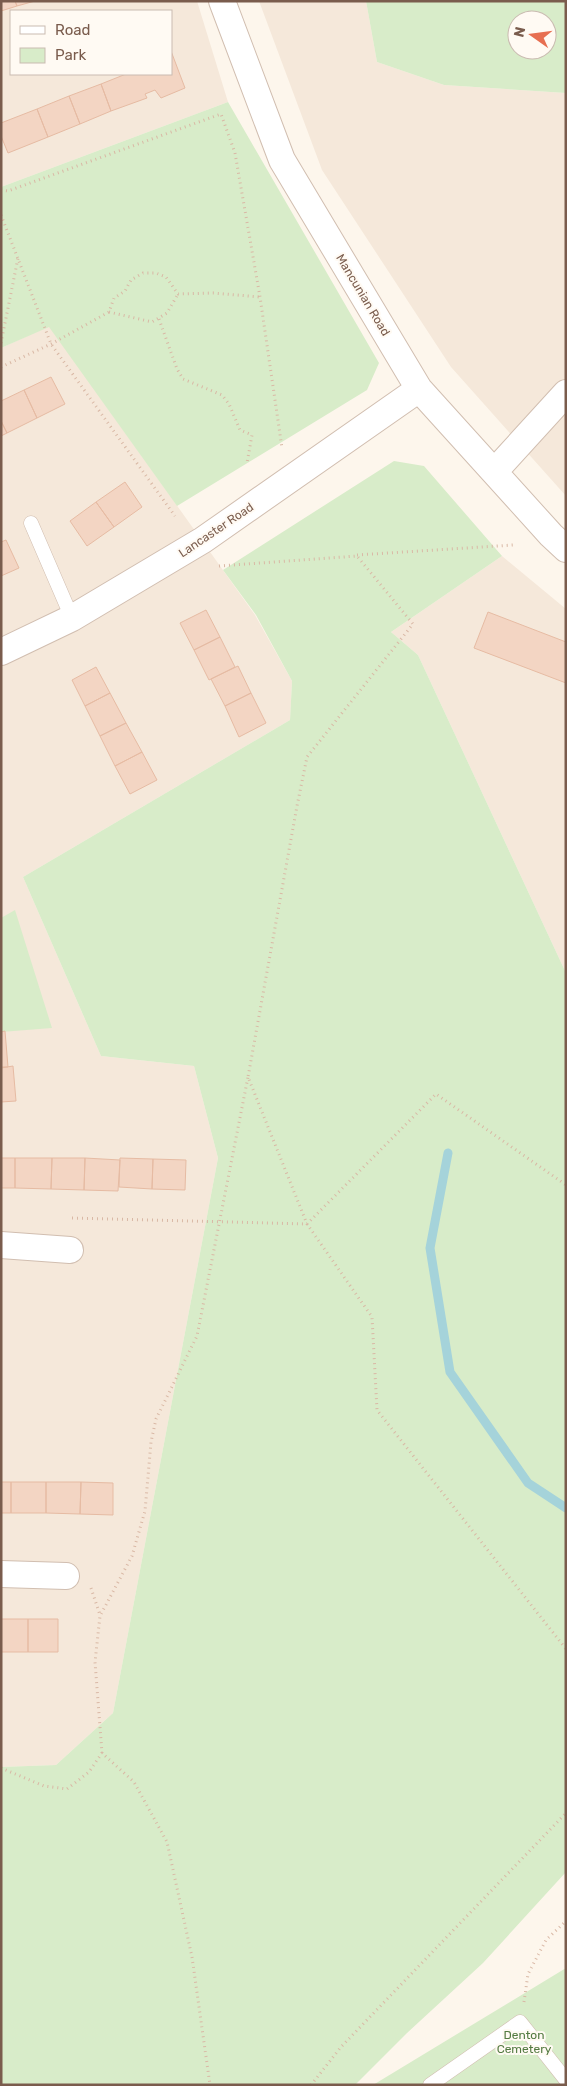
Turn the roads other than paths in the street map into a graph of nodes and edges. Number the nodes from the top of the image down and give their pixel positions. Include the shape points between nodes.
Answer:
1 (222, 1) edge
2 (419, 389) junction
3 (566, 394) edge
4 (494, 472) junction
5 (31, 523) dead end
6 (566, 549) edge
7 (72, 618) junction
8 (1, 652) edge
9 (1, 1245) edge
10 (70, 1250) dead end
11 (1, 1574) edge
12 (66, 1576) dead end
13 (566, 2080) edge
14 (430, 2085) edge

1 - 2 street, Mancunian Road via 282,160
2 - 4 street, Mancunian Road
2 - 7 street, Lancaster Road via 203,540
3 - 4 street
4 - 6 street, Mancunian Road
5 - 7 lane
7 - 8 street, Lancaster Road
9 - 10 street
11 - 12 street
13 - 14 lane via 520,2022

